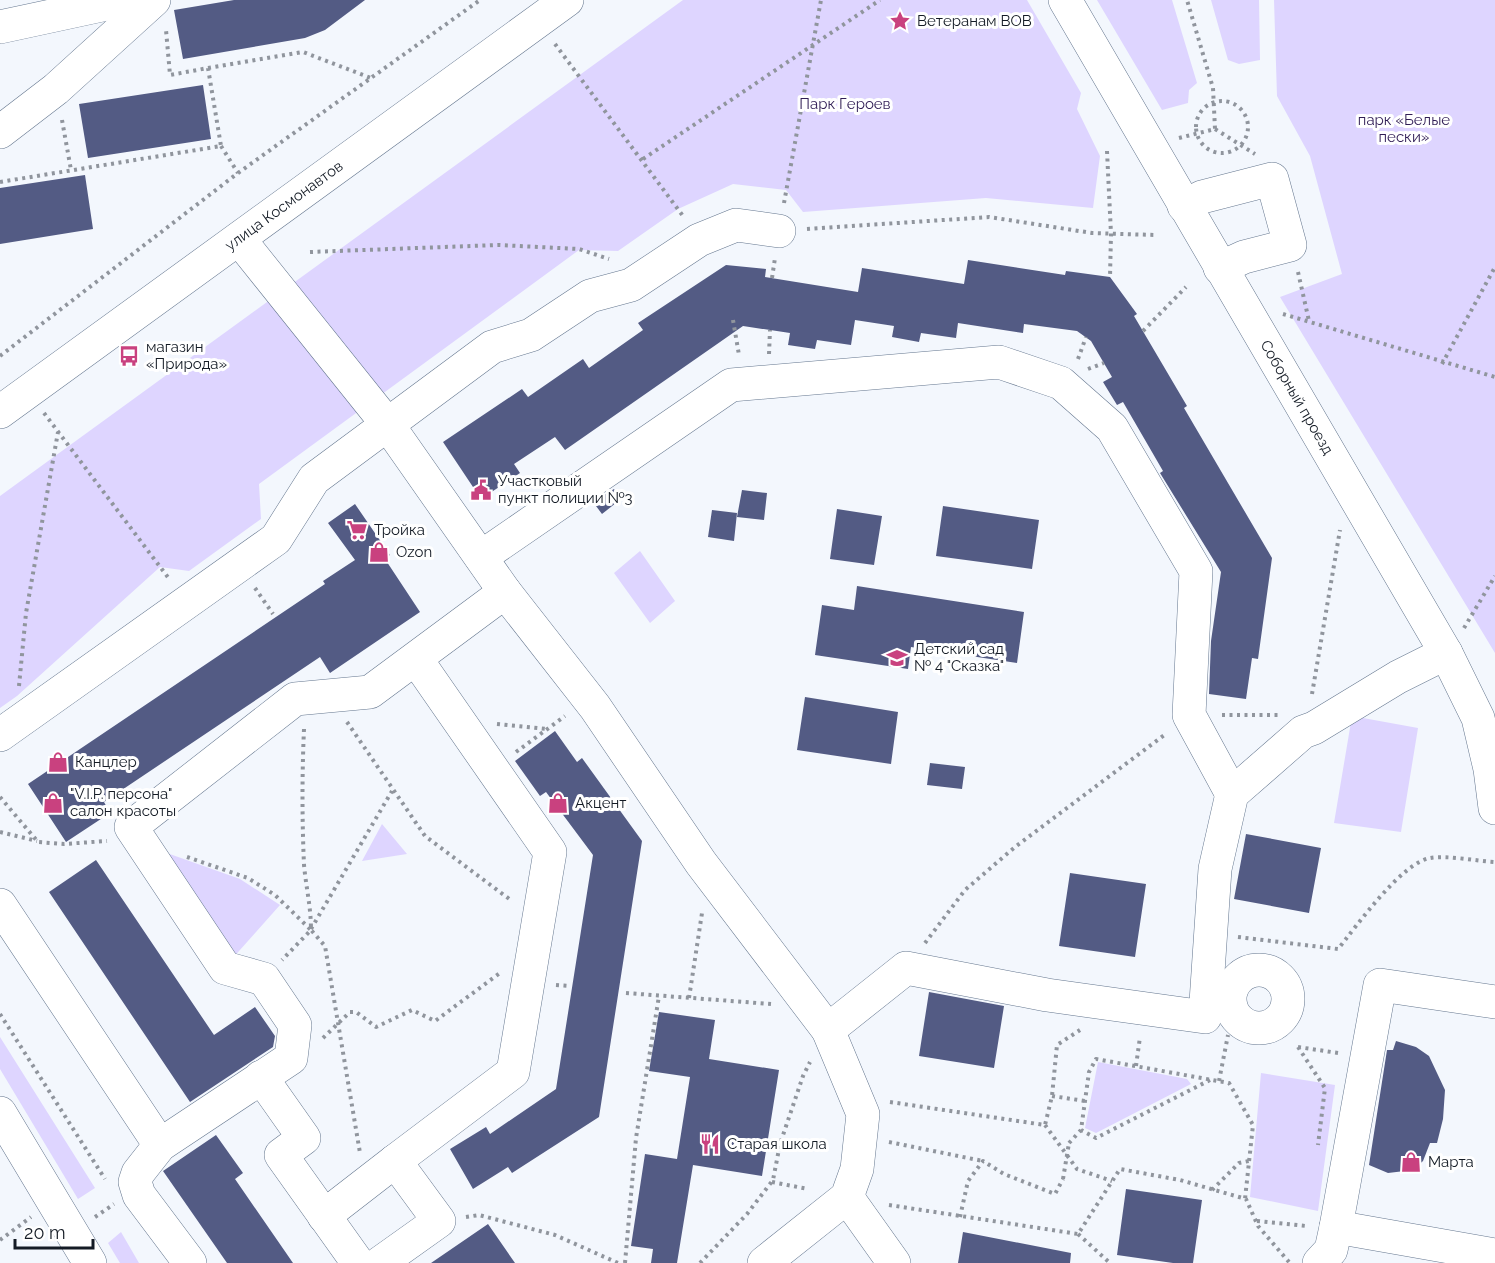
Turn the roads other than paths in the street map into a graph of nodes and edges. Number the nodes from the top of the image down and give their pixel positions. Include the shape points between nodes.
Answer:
1 (125, 0) edge
2 (567, 0) edge
3 (1065, 0) edge
4 (160, 11) edge
5 (0, 27) edge
6 (0, 132) edge
7 (1184, 206) junction
8 (779, 231) road end
9 (239, 239) junction
10 (1220, 268) junction
11 (0, 412) edge
12 (388, 424) junction
13 (481, 557) junction
14 (506, 592) junction
15 (1446, 653) junction
16 (416, 659) junction
17 (0, 735) edge
18 (1232, 794) junction
19 (1495, 808) edge
20 (0, 905) edge
21 (1495, 1002) edge
22 (819, 1018) junction
23 (261, 1077) junction
24 (0, 1113) edge
25 (160, 1145) junction
26 (395, 1161) junction
27 (847, 1197) junction
28 (324, 1216) junction
29 (1338, 1227) junction
30 (1495, 1255) edge
31 (90, 1263) edge
32 (190, 1263) edge
33 (358, 1263) edge
34 (380, 1263) edge
35 (764, 1263) edge
36 (894, 1263) edge
37 (1319, 1263) edge

1 - 5 street
2 - 9 street, улица Космонавтов
3 - 7 street, Соборный проезд
4 - 6 street
7 - 10 street, Соборный проезд
7 - 10 street via 1202,197 1272,179 1290,245
8 - 12 street via 736,225 699,240 631,285 590,296 531,335 492,348
9 - 11 street, улица Космонавтов
9 - 12 street
10 - 15 street, Соборный проезд
12 - 13 street
12 - 17 street via 314,479 276,539
13 - 14 street
13 - 18 street via 731,385 999,362 1061,383 1112,428 1196,571 1189,715
14 - 16 street
14 - 22 street via 595,707 701,863
15 - 18 street via 1303,732
15 - 19 street, Соборный проезд via 1478,718
16 - 23 street via 370,692 294,699 131,827 225,968 264,979 295,1024 291,1058
16 - 26 street via 550,852 513,1072
18 - 22 street via 1215,869 1224,1024 906,968
20 - 25 street
21 - 29 street via 1380,985
22 - 27 street via 863,1114 857,1169
23 - 25 street
23 - 28 street via 304,1138 281,1155
24 - 31 street
25 - 32 street via 135,1182 139,1195
26 - 28 street
26 - 34 street via 439,1221
27 - 35 street
27 - 36 street
28 - 33 street
29 - 30 street
29 - 37 street via 1331,1250

